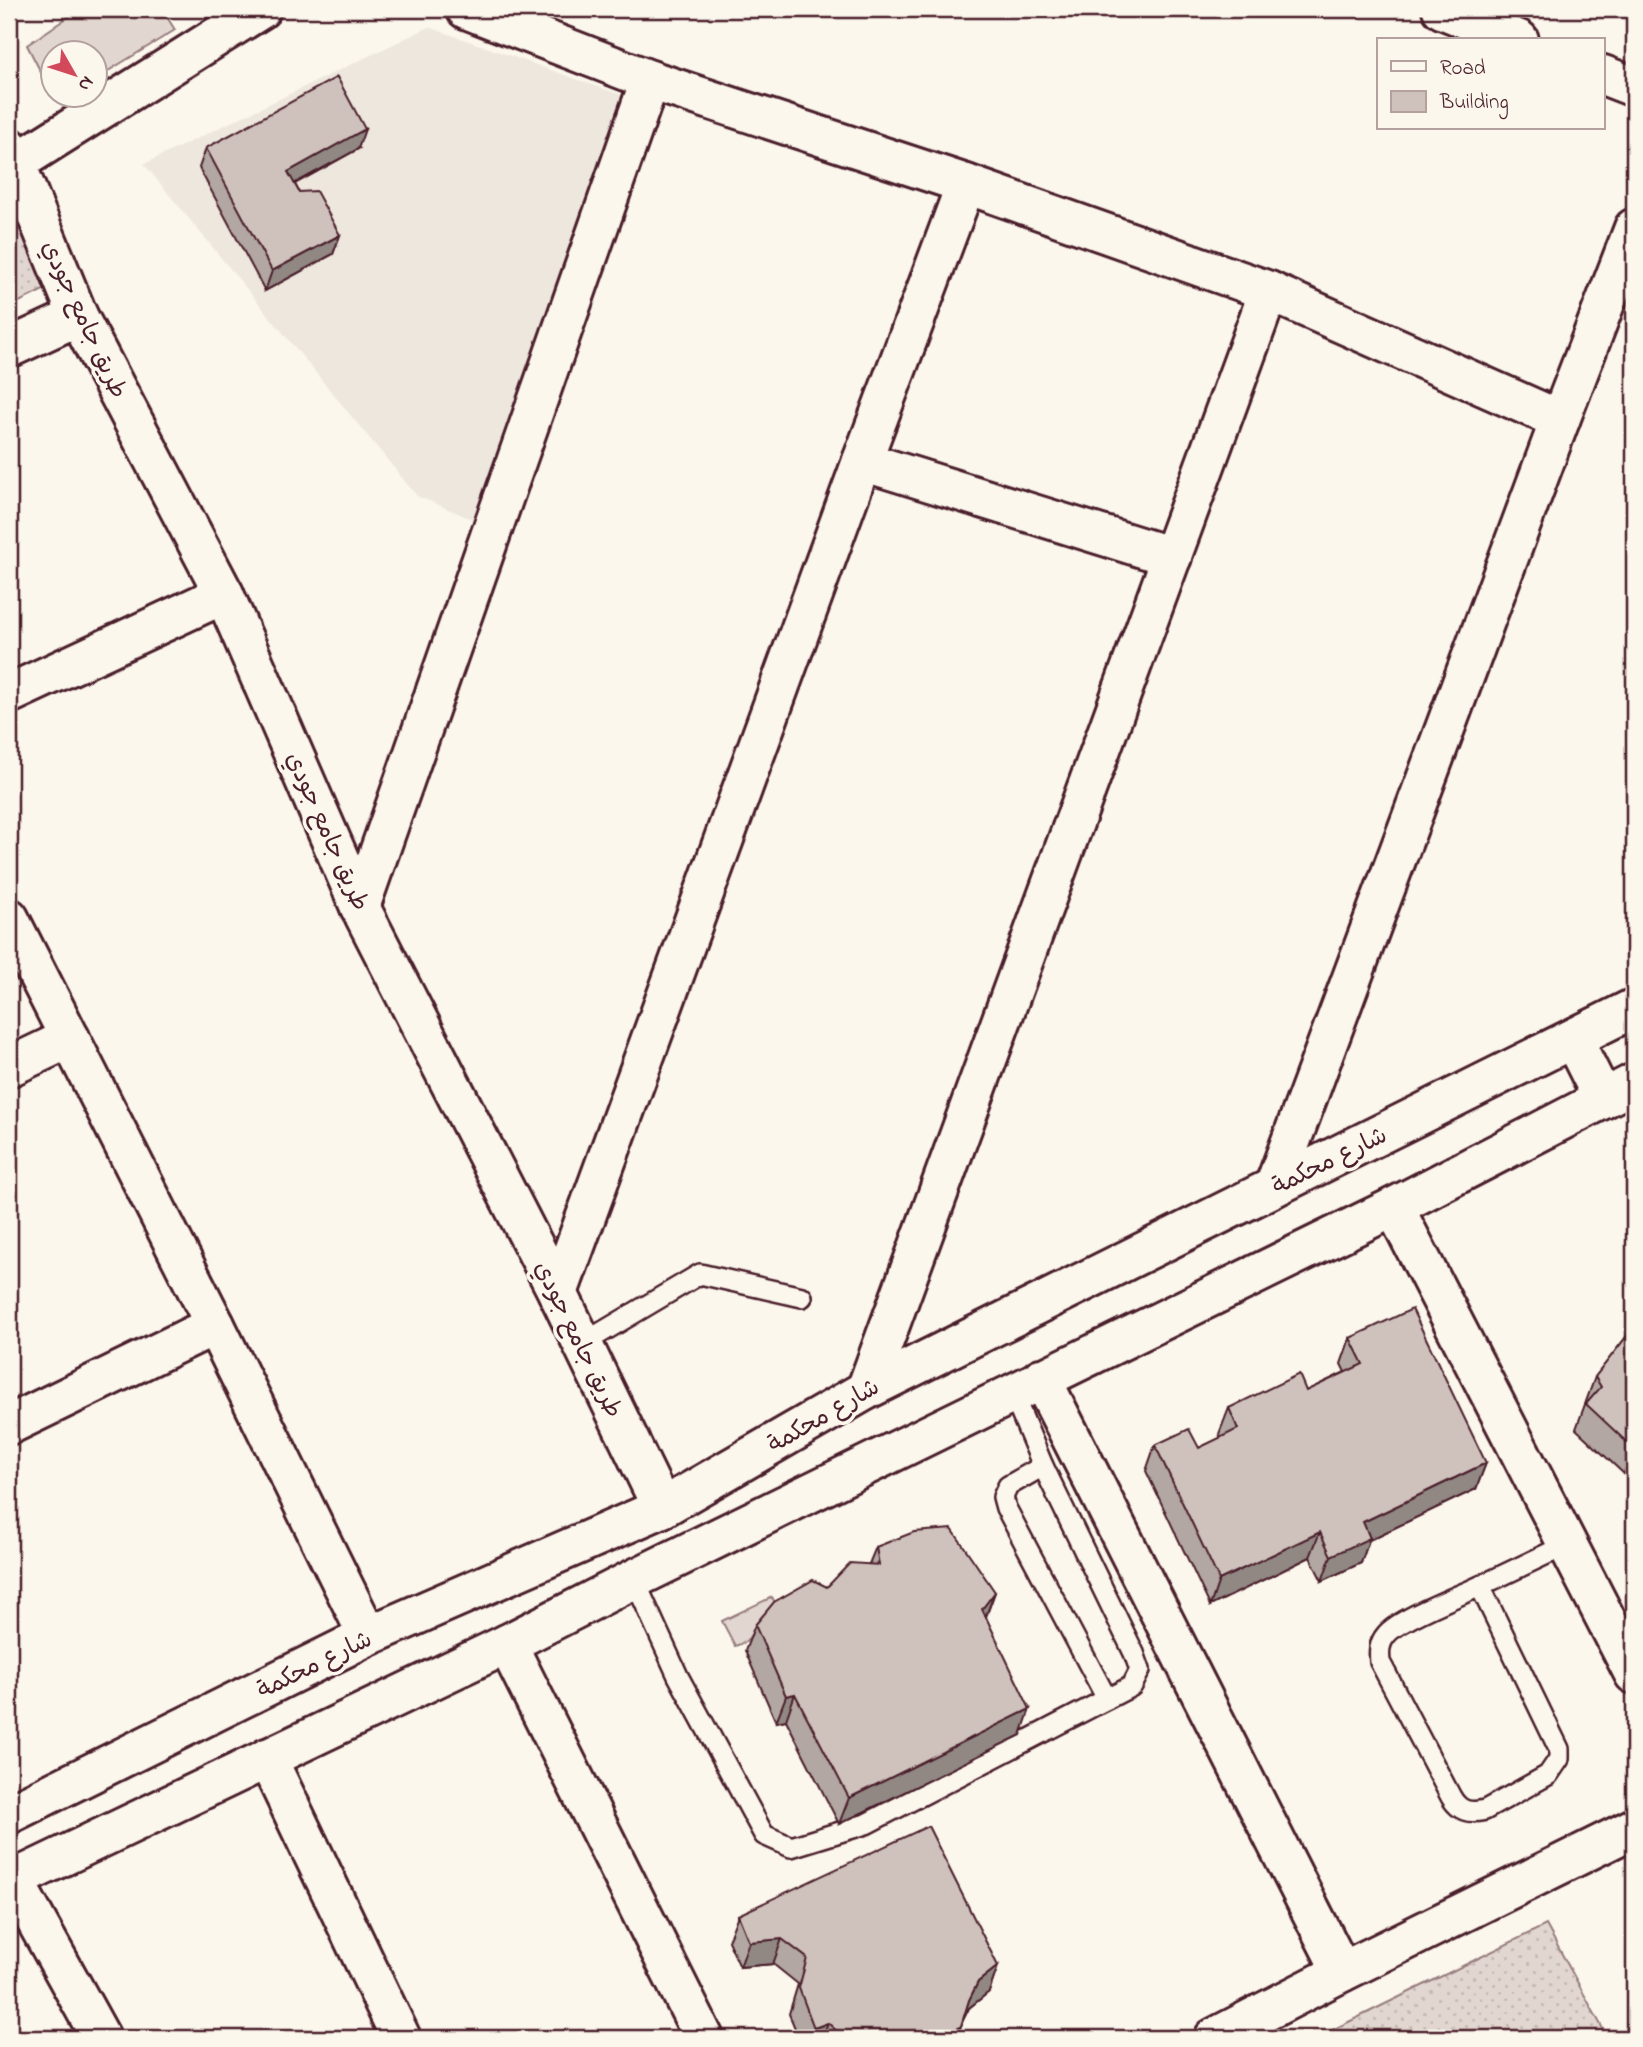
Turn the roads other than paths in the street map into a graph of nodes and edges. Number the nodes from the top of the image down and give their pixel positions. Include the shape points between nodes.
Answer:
1 (261, 9) edge
2 (466, 9) edge
3 (1443, 9) edge
4 (1514, 38) edge
5 (1604, 75) edge
6 (650, 80) junction
7 (1634, 88) edge
8 (13, 155) edge
9 (966, 184) junction
10 (1634, 228) edge
11 (1269, 291) junction
12 (78, 316) junction
13 (9, 348) edge
14 (1560, 420) junction
15 (862, 461) junction
16 (1172, 557) junction
17 (225, 594) junction
18 (9, 694) edge
19 (360, 907) junction
20 (9, 918) edge
21 (1634, 1008) edge
22 (70, 1038) junction
23 (1573, 1039) junction
24 (9, 1067) edge
25 (1619, 1091) edge
26 (1274, 1187) junction
27 (1394, 1207) junction
28 (558, 1293) junction
29 (802, 1297) dead end
30 (215, 1325) junction
31 (582, 1344) junction
32 (1026, 1385) junction
33 (866, 1390) junction
34 (9, 1425) edge
35 (1043, 1466) junction
36 (662, 1508) junction
37 (1568, 1544) junction
38 (634, 1578) junction
39 (1480, 1586) junction
40 (368, 1636) junction
41 (507, 1644) junction
42 (1634, 1674) edge
43 (1107, 1699) junction
44 (267, 1758) junction
45 (9, 1814) edge
46 (1634, 1828) edge
47 (11, 1880) edge
48 (1342, 1972) junction
49 (101, 2038) edge
50 (401, 2038) edge
51 (704, 2038) edge
52 (1214, 2038) edge

1 - 8 street
2 - 6 street
3 - 4 street
5 - 7 street
6 - 9 street
6 - 19 street
8 - 12 street, طريق جامع جودي
9 - 11 street
9 - 15 street
10 - 14 street
11 - 14 street
11 - 16 street
12 - 13 street
12 - 17 street, طريق جامع جودي
14 - 26 street
15 - 16 street
15 - 28 street
16 - 33 street
17 - 18 street
17 - 19 street, طريق جامع جودي
19 - 28 street, طريق جامع جودي
20 - 22 street
21 - 23 street, شارع محكمة
22 - 24 street
22 - 30 street
23 - 25 street
23 - 26 street, شارع محكمة
25 - 27 street
26 - 33 street, شارع محكمة
27 - 32 street
27 - 37 street
28 - 31 street, طريق جامع جودي
29 - 31 lane via 701,1273
30 - 34 street
30 - 40 street
31 - 36 street, طريق جامع جودي
32 - 35 lane
32 - 38 street
32 - 48 street
33 - 36 street, شارع محكمة
35 - 43 lane via 1140,1670 1132,1686
35 - 43 lane via 1008,1486 1003,1497 1006,1508
36 - 40 street, شارع محكمة
37 - 39 lane
37 - 42 street
38 - 41 street
38 - 43 lane via 678,1676 764,1835 791,1847 866,1824
39 - 39 lane via 1393,1627 1379,1652 1380,1662 1456,1806 1475,1812 1548,1775 1559,1759 1559,1749
40 - 45 street, شارع محكمة
41 - 44 street
41 - 51 street
44 - 47 street
44 - 50 street
46 - 48 street
47 - 49 street
48 - 52 street

